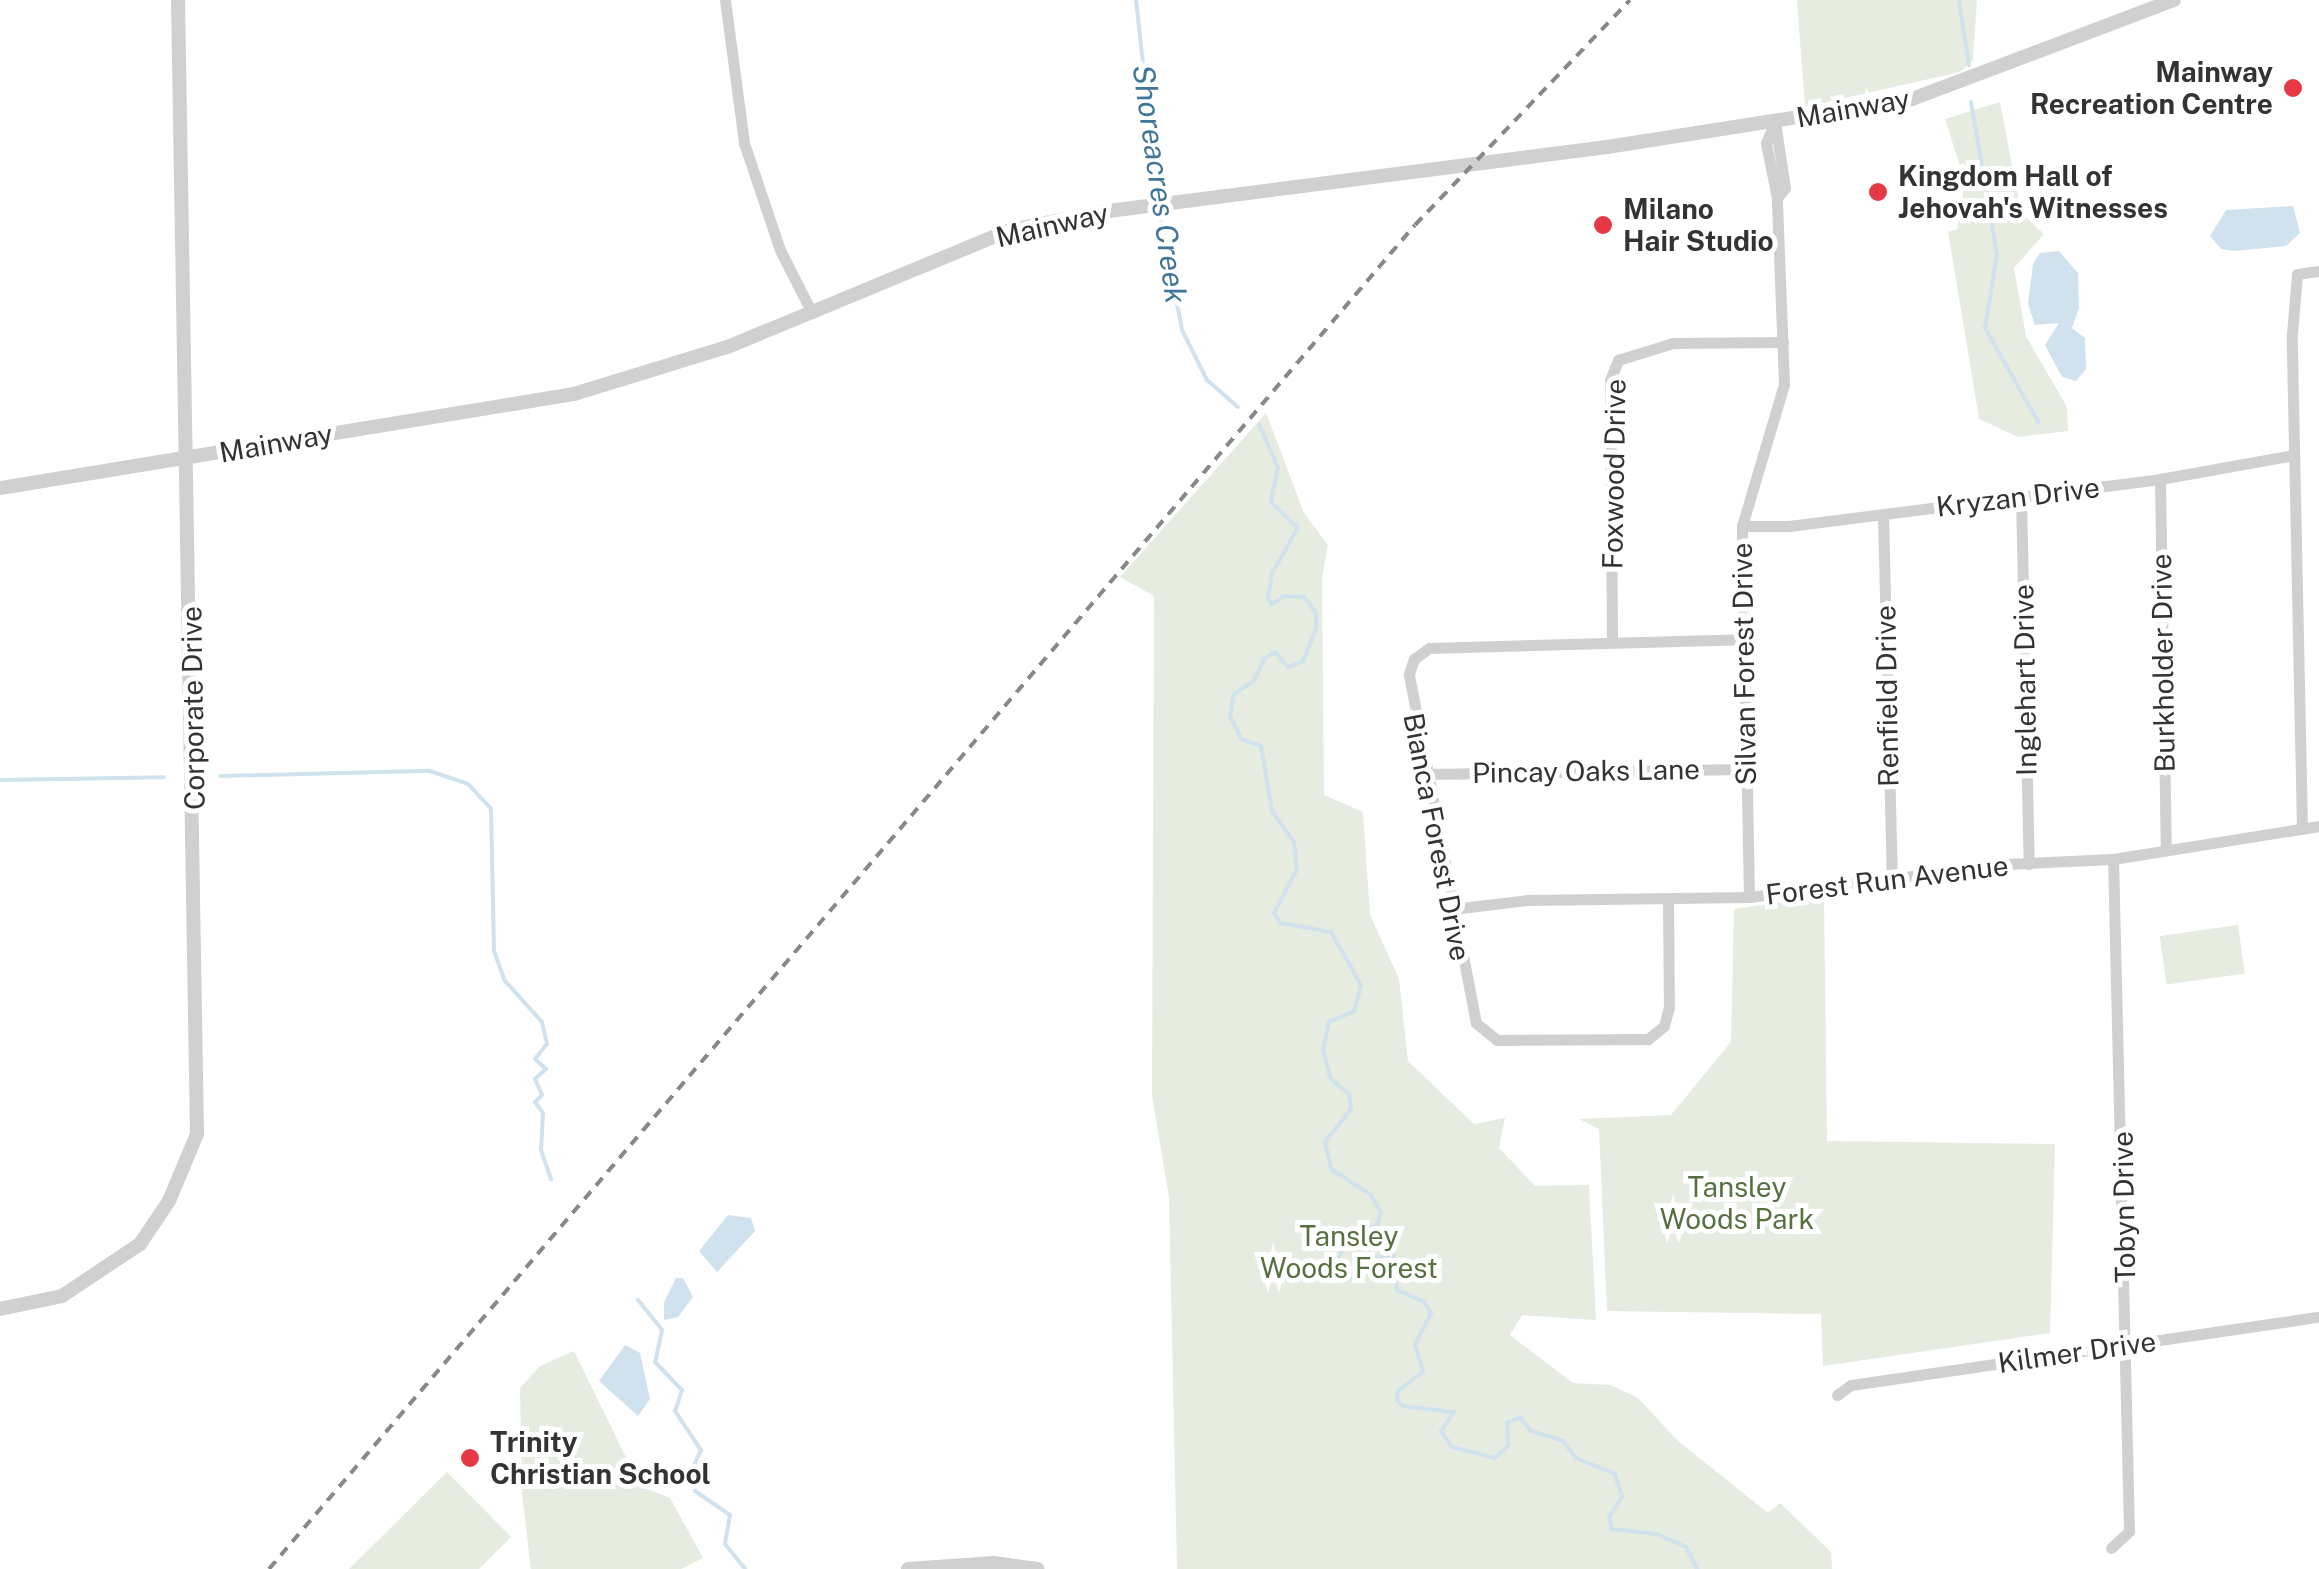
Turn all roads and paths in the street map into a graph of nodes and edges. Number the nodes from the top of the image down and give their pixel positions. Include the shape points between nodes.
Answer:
1 (178, 0) edge
2 (725, 0) edge
3 (2174, 0) edge
4 (1776, 122) junction
5 (2319, 270) edge
6 (812, 313) junction
7 (1783, 342) junction
8 (2293, 455) junction
9 (186, 458) junction
10 (2160, 479) junction
11 (0, 488) edge
12 (2021, 496) junction
13 (1883, 515) junction
14 (1742, 526) junction
15 (1612, 638) junction
16 (1743, 639) junction
17 (1746, 769) junction
18 (1425, 774) junction
19 (2319, 826) edge
20 (2302, 828) junction
21 (2166, 848) junction
22 (2113, 859) junction
23 (2029, 864) junction
24 (1892, 878) junction
25 (1749, 896) junction
26 (1668, 901) junction
27 (1452, 909) junction
28 (0, 1309) edge
29 (2319, 1317) edge
30 (2125, 1345) junction
31 (1837, 1395) dead end
32 (2112, 1548) dead end
33 (908, 1569) edge
34 (1038, 1569) edge

1 - 9 street, Corporate Drive
2 - 6 street via 744,143 780,250
3 - 4 street, Mainway via 1971,82 1872,108
4 - 6 street, Mainway via 1138,205 1010,230
4 - 7 street, Silvan Forest Drive via 1766,143 1777,198
5 - 8 street via 2297,274
6 - 9 street, Mainway via 640,378 574,394
7 - 14 street, Silvan Forest Drive via 1778,418
7 - 15 street, Foxwood Drive via 1673,342 1618,360 1610,380
8 - 10 street, Kryzan Drive
8 - 20 street
9 - 11 street, Mainway
9 - 28 street, Corporate Drive via 197,1134 169,1201 140,1244 62,1296
10 - 12 street, Kryzan Drive
10 - 21 street, Burkholder Drive
12 - 13 street, Kryzan Drive
12 - 23 street, Inglehart Drive
13 - 14 street, Kryzan Drive
13 - 24 street, Renfield Drive
14 - 16 street, Silvan Forest Drive
15 - 16 street, Bianca Forest Drive
15 - 18 street, Bianca Forest Drive via 1429,648 1414,659 1411,707
16 - 17 street, Silvan Forest Drive
17 - 18 street, Pincay Oaks Lane
17 - 25 street, Silvan Forest Drive
18 - 27 street, Bianca Forest Drive
19 - 20 street, Forest Run Avenue
20 - 21 street, Forest Run Avenue
21 - 22 street, Forest Run Avenue
22 - 23 street, Forest Run Avenue
22 - 30 street, Tobyn Drive
23 - 24 street, Forest Run Avenue
24 - 25 street, Forest Run Avenue
25 - 26 street, Forest Run Avenue
26 - 27 street, Forest Run Avenue via 1528,900
26 - 27 street, Bianca Forest Drive via 1669,1008 1664,1026 1648,1040 1498,1040 1476,1024
29 - 30 street, Kilmer Drive
30 - 31 street, Kilmer Drive via 1851,1385
30 - 32 street, Tobyn Drive via 2130,1532
33 - 34 street via 994,1563

